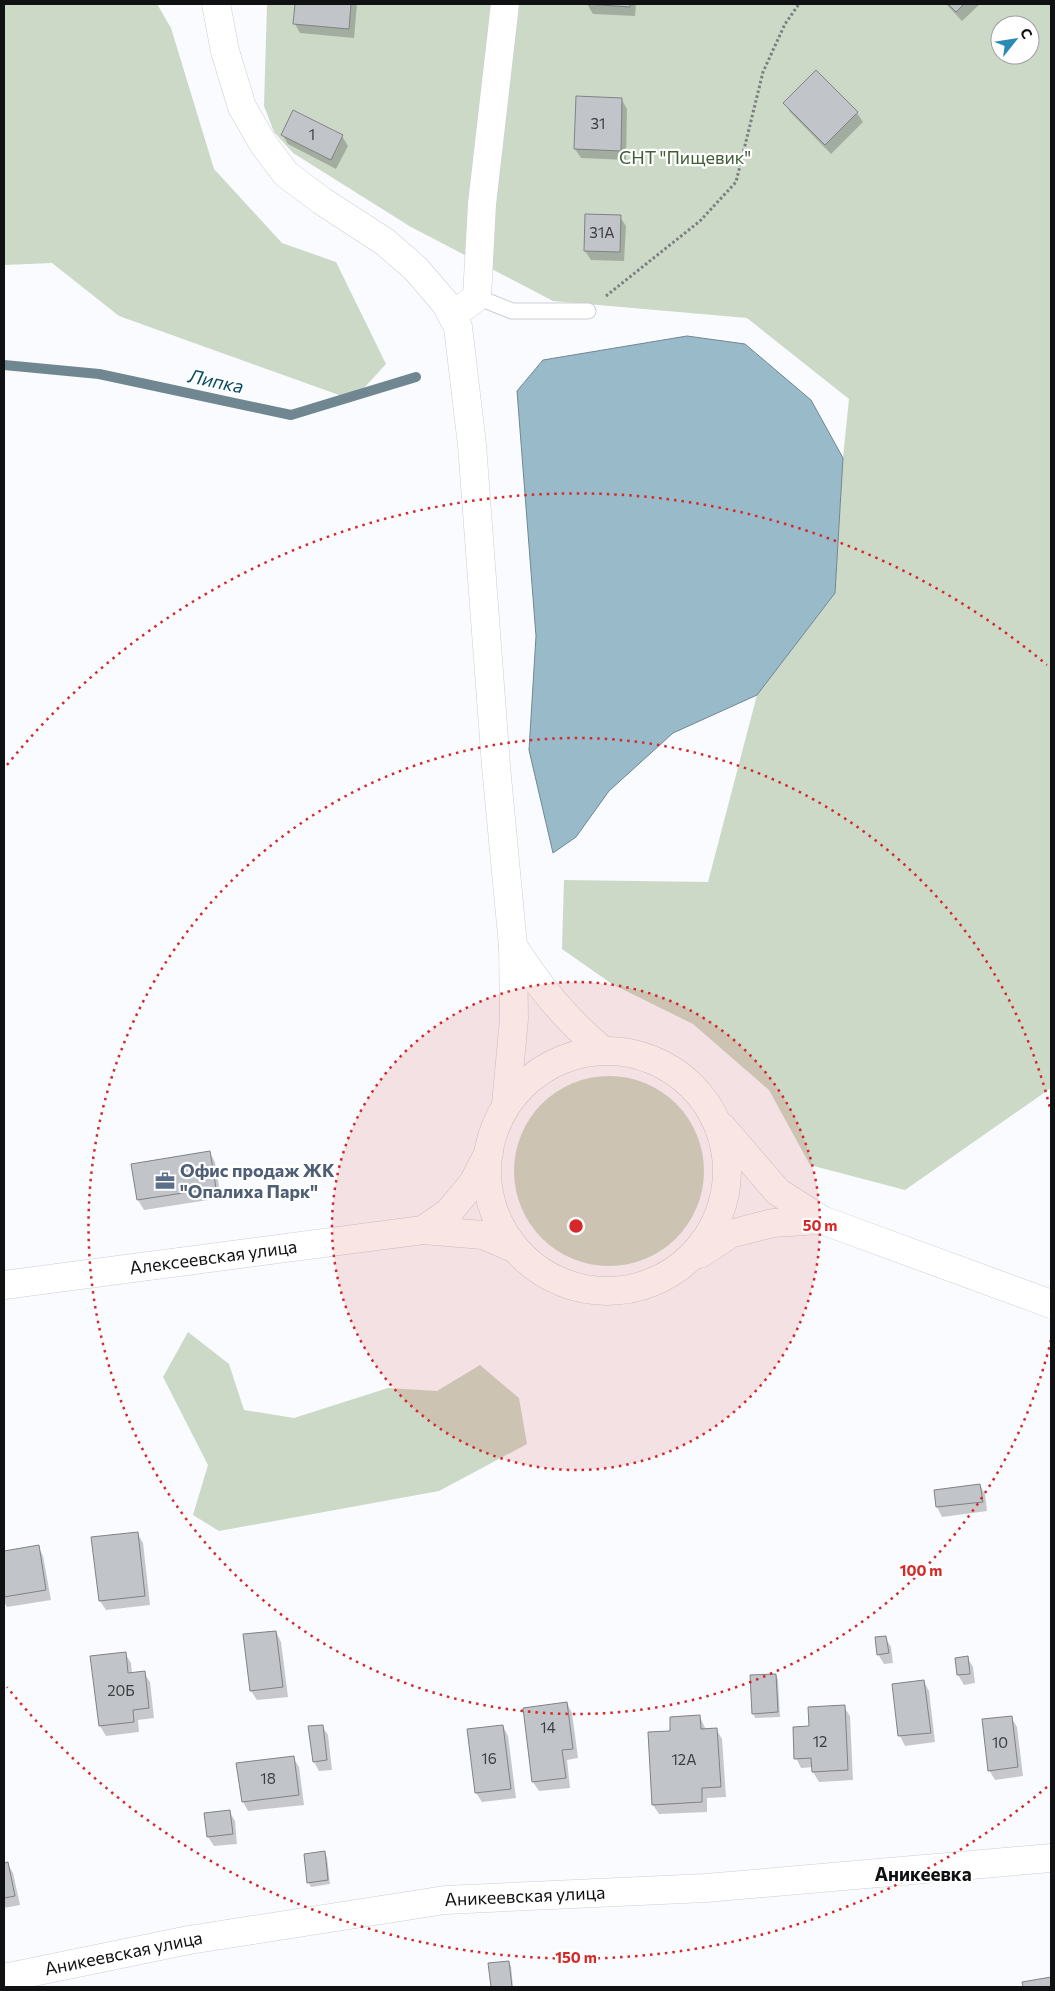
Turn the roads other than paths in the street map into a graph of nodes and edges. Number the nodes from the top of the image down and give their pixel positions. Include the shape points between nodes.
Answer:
1 (216, 4) edge
2 (505, 4) edge
3 (478, 297) junction
4 (588, 311) road end
5 (453, 315) junction
6 (513, 946) junction
7 (602, 1050) junction
8 (506, 1104) junction
9 (716, 1120) junction
10 (489, 1152) junction
11 (822, 1220) junction
12 (423, 1230) junction
13 (514, 1248) junction
14 (688, 1261) junction
15 (4, 1285) edge
16 (1051, 1304) edge
17 (1051, 1858) edge
18 (4, 1978) edge

1 - 5 street via 225,51 242,107 286,174 385,242 416,269
2 - 3 street via 482,204
3 - 4 lane via 512,311
3 - 5 street
5 - 6 street via 458,327 472,445
6 - 7 street via 555,1004
6 - 8 street via 514,1019
7 - 8 street via 565,1058 532,1076
7 - 9 street via 637,1054 670,1068 697,1091
8 - 10 street
9 - 11 street via 778,1192
9 - 14 street via 728,1157 726,1195 712,1232
10 - 12 street, Алексеевская улица via 473,1183 449,1212
10 - 13 street via 487,1176 494,1213
11 - 14 street via 774,1223 730,1234
11 - 16 street
12 - 13 street, Алексеевская улица via 483,1235
12 - 15 street, Алексеевская улица
13 - 14 street via 543,1274 579,1289 618,1292 656,1282
17 - 18 street, Аникеевская улица via 706,1888 445,1900 189,1940

